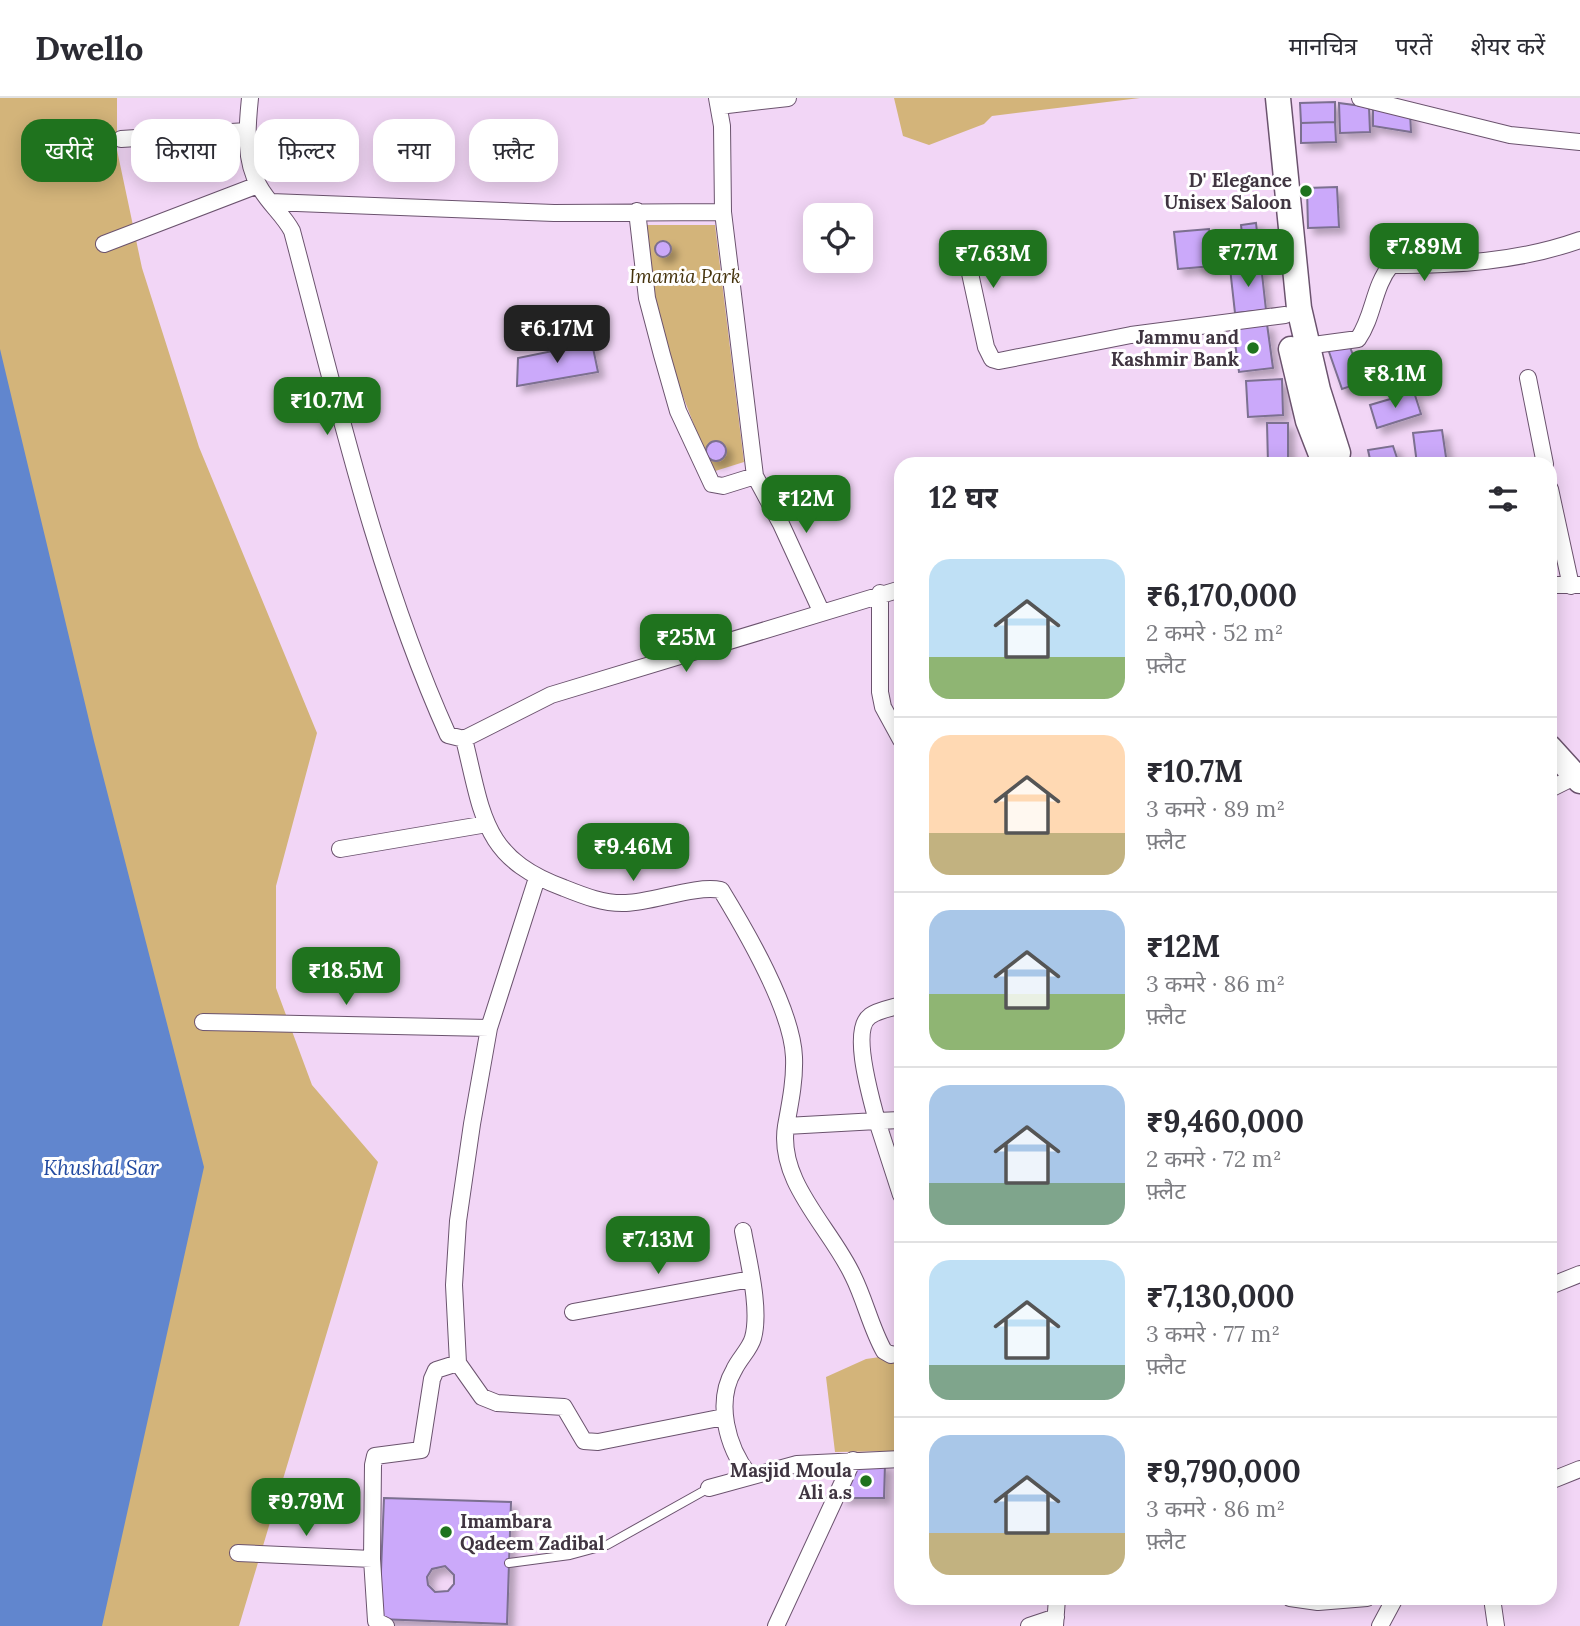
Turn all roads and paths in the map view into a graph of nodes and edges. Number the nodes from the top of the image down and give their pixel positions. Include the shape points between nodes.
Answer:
1 (250, 98) edge
2 (788, 98) edge
3 (1263, 98) edge
4 (1279, 98) edge
5 (1360, 98) edge
6 (718, 102) edge
7 (247, 131) junction
8 (121, 139) dead end
9 (1580, 142) edge
10 (258, 186) junction
11 (271, 202) junction
12 (637, 211) junction
13 (723, 212) junction
14 (1580, 240) edge
15 (963, 241) dead end
16 (104, 244) dead end
17 (1285, 315) junction
18 (1306, 346) junction
19 (1528, 378) dead end
20 (1329, 457) edge
21 (1329, 457) edge
22 (1544, 457) edge
23 (755, 476) junction
24 (1557, 516) edge
25 (1557, 585) edge
26 (1575, 585) edge
27 (894, 590) edge
28 (880, 593) junction
29 (821, 611) junction
30 (894, 727) edge
31 (464, 739) junction
32 (1557, 756) edge
33 (1578, 778) edge
34 (1557, 786) edge
35 (487, 824) junction
36 (340, 849) dead end
37 (537, 878) junction
38 (894, 1007) edge
39 (203, 1022) dead end
40 (489, 1028) junction
41 (894, 1120) edge
42 (877, 1121) junction
43 (786, 1126) junction
44 (894, 1173) edge
45 (743, 1231) dead end
46 (1580, 1273) edge
47 (751, 1279) junction
48 (1557, 1283) edge
49 (573, 1312) dead end
50 (894, 1354) edge
51 (458, 1363) junction
52 (724, 1417) junction
53 (894, 1459) edge
54 (853, 1460) junction
55 (1580, 1469) edge
56 (749, 1475) junction
57 (1557, 1477) edge
58 (709, 1488) joint
59 (238, 1553) dead end
60 (372, 1559) junction
61 (509, 1563) dead end
62 (1391, 1605) edge
63 (1493, 1605) edge
64 (1055, 1621) edge
65 (386, 1626) edge
66 (776, 1626) edge
67 (1029, 1626) edge
68 (1380, 1626) edge
69 (1496, 1626) edge

1 - 7 street
2 - 6 street
3 - 17 highway
4 - 18 highway
5 - 9 street via 1510,135
6 - 13 street
7 - 8 street
7 - 10 street
10 - 11 street
10 - 16 street
11 - 12 street via 554,213
11 - 31 street via 292,231 345,430 409,638 448,735
12 - 13 street
12 - 23 street via 647,299 678,411 712,484 723,486
13 - 23 street
14 - 18 street via 1495,261 1391,265 1379,280 1365,330 1358,339
15 - 17 street via 986,347 992,359 999,361 1131,335
17 - 20 highway via 1301,395
18 - 21 highway
19 - 22 street
23 - 29 street
24 - 26 street
25 - 26 street
27 - 28 street
28 - 29 street
28 - 30 street via 880,692
29 - 31 street via 714,648 551,695
31 - 35 street
32 - 33 highway
33 - 34 street
35 - 36 street
35 - 37 street via 508,857
37 - 40 street
37 - 43 street via 603,902 721,890 776,991 787,1022 794,1055
38 - 42 street via 869,1016 863,1027 865,1072
39 - 40 street
40 - 51 street via 458,1221 454,1285
41 - 42 street
42 - 43 street
42 - 44 street
43 - 50 street via 783,1145 791,1172 853,1276 884,1351
45 - 47 street
46 - 48 street
47 - 49 street
47 - 52 street via 753,1338 732,1372
51 - 52 street via 482,1396 497,1403 564,1407 584,1441
51 - 60 street via 436,1370 432,1379 421,1450 375,1456
52 - 56 street via 738,1462
53 - 54 street
54 - 56 street via 797,1464
54 - 66 street
55 - 57 street
56 - 58 street
58 - 61 lane via 607,1545
59 - 60 street
60 - 65 street via 376,1621
62 - 68 street
63 - 69 street
64 - 67 street

